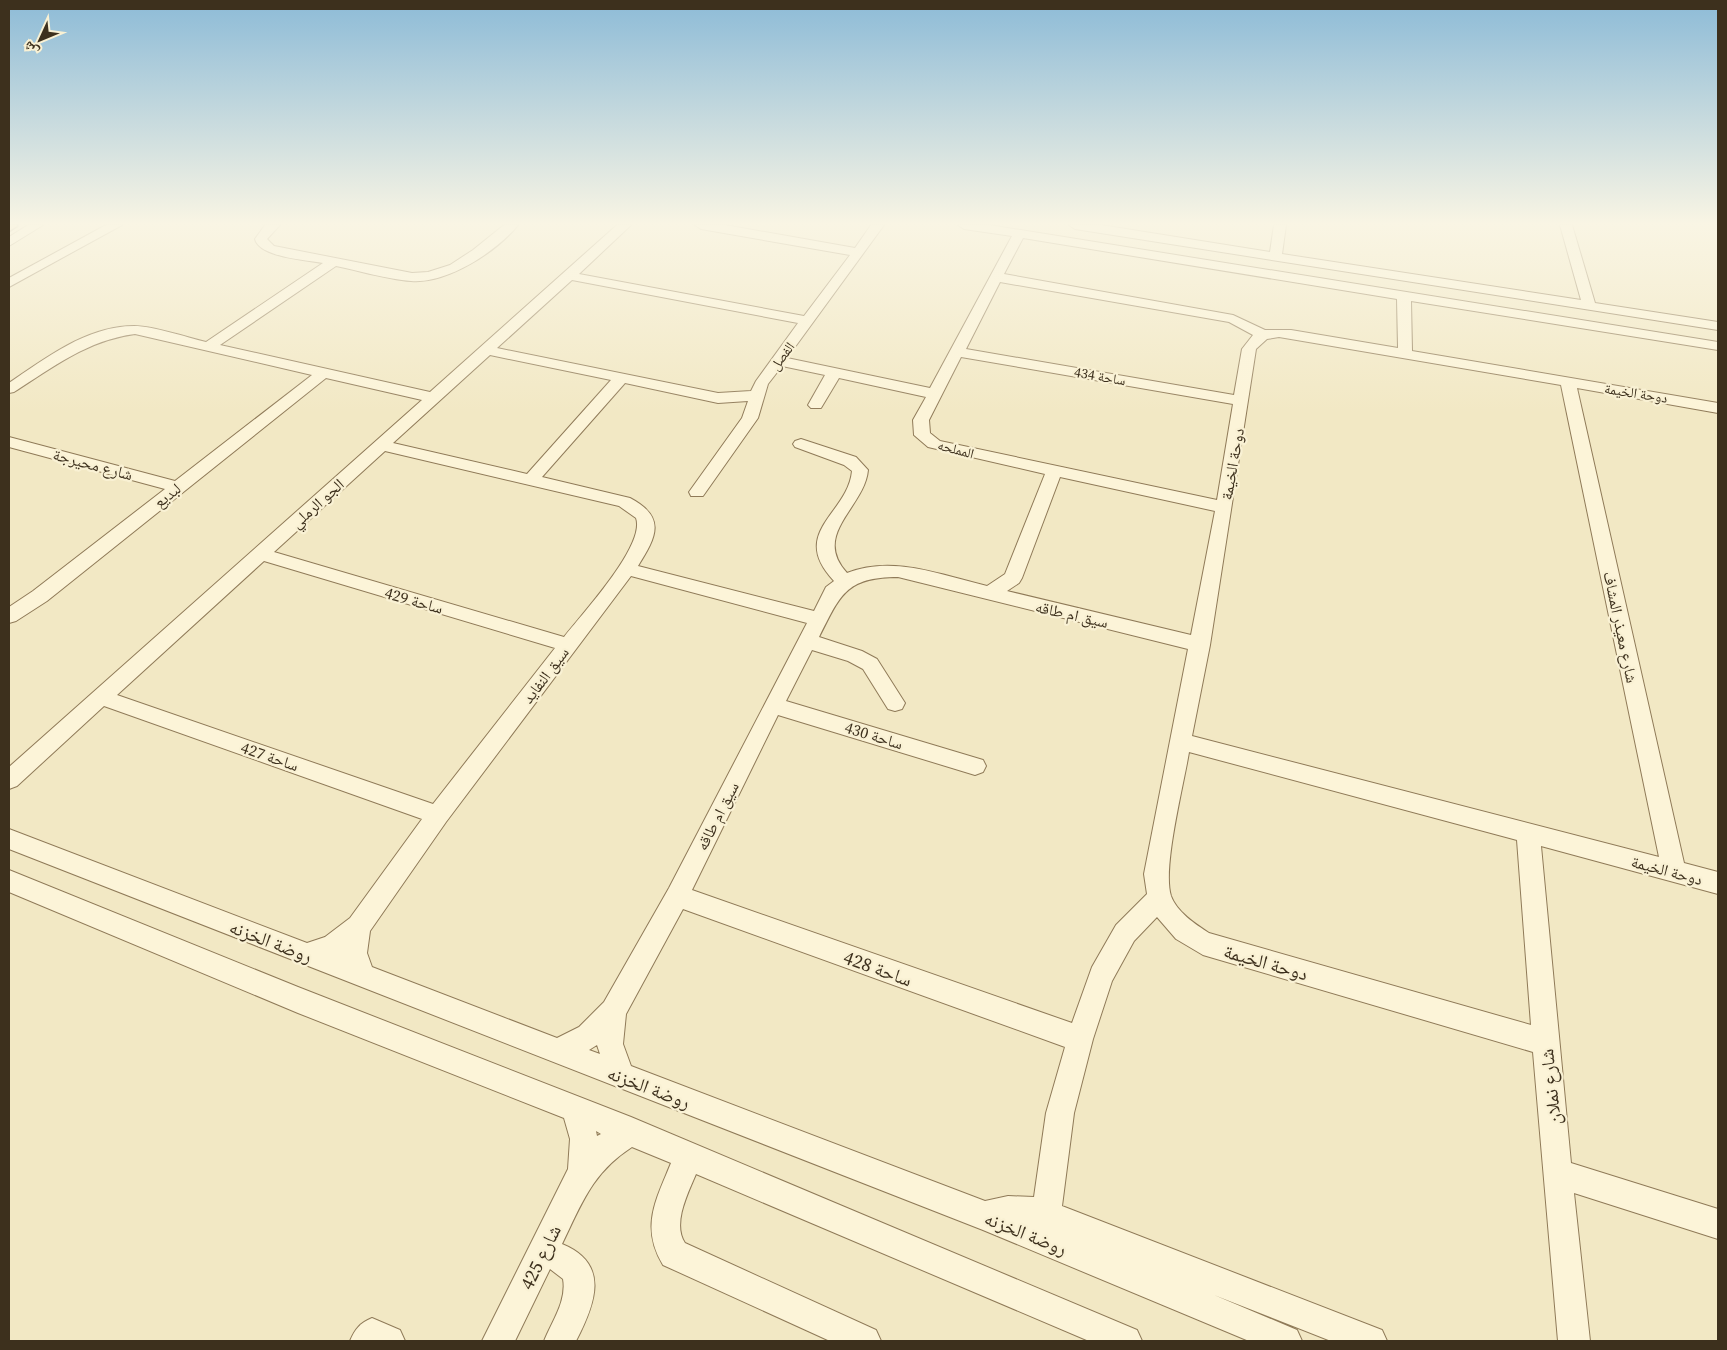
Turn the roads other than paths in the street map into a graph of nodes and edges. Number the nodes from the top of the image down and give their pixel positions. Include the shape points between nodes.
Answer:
1 (295, 288) edge
2 (557, 288) edge
3 (633, 288) edge
4 (831, 288) edge
5 (991, 288) edge
6 (1059, 288) edge
7 (1354, 288) edge
8 (1474, 288) edge
9 (1584, 288) edge
10 (1404, 296) junction
11 (1589, 306) junction
12 (807, 321) junction
13 (1718, 326) edge
14 (1263, 335) junction
15 (209, 346) junction
16 (1718, 346) edge
17 (487, 350) junction
18 (958, 352) junction
19 (1405, 354) junction
20 (779, 361) junction
21 (324, 372) junction
22 (834, 373) junction
23 (622, 377) junction
24 (1568, 382) junction
25 (9, 390) edge
26 (935, 394) junction
27 (756, 395) junction
28 (434, 398) junction
29 (1242, 401) junction
30 (816, 405) dead end
31 (1718, 408) edge
32 (9, 442) edge
33 (801, 444) dead end
34 (382, 445) junction
35 (1054, 471) junction
36 (531, 480) junction
37 (178, 487) junction
38 (697, 492) dead end
39 (1224, 507) junction
40 (260, 554) junction
41 (627, 569) junction
42 (1014, 578) junction
43 (844, 581) junction
44 (988, 594) junction
45 (1031, 605) junction
46 (9, 616) edge
47 (818, 619) junction
48 (807, 641) junction
49 (568, 645) junction
50 (1200, 645) junction
51 (101, 697) junction
52 (895, 703) dead end
53 (773, 705) junction
54 (1180, 740) junction
55 (975, 766) dead end
56 (9, 780) edge
57 (438, 815) junction
58 (1528, 833) junction
59 (9, 839) edge
60 (1674, 872) junction
61 (9, 881) edge
62 (1718, 883) edge
63 (677, 896) junction
64 (1159, 898) junction
65 (359, 926) junction
66 (306, 954) junction
67 (364, 977) junction
68 (612, 1011) junction
69 (1080, 1039) junction
70 (1545, 1042) junction
71 (558, 1052) junction
72 (620, 1075) junction
73 (574, 1108) junction
74 (630, 1131) junction
75 (688, 1156) junction
76 (582, 1172) junction
77 (1560, 1174) junction
78 (1046, 1215) junction
79 (984, 1216) junction
80 (1718, 1224) edge
81 (543, 1251) junction
82 (366, 1341) edge
83 (389, 1341) edge
84 (498, 1341) edge
85 (560, 1341) edge
86 (865, 1341) edge
87 (1126, 1341) edge
88 (1286, 1341) edge
89 (1370, 1341) edge
90 (1574, 1341) edge

1 - 15 street
2 - 17 street, الجو الرملي
3 - 12 street
4 - 12 street, الفصل
5 - 18 street, المملحه
6 - 14 street via 1233,319
7 - 10 street
8 - 11 street
9 - 11 street
10 - 16 street
10 - 19 street
11 - 13 street
12 - 20 street, الفصل
14 - 19 street, دوحة الخيمة via 1291,334
14 - 29 street, دوحة الخيمة via 1249,349
15 - 21 street
15 - 25 street via 143,331 107,333 82,343
17 - 23 street
17 - 28 street, الجو الرملي
18 - 26 street, المملحه
18 - 29 street, ساحة 434
19 - 24 street, دوحة الخيمة
20 - 22 street
20 - 27 street, الفصل
21 - 28 street
21 - 37 street, لبديع
22 - 26 street
22 - 30 street
23 - 27 street via 718,398
23 - 36 street
24 - 31 street, دوحة الخيمة
24 - 60 street, شارع معيذر المشاف
26 - 35 street, المملحه via 920,420 922,436 927,440 949,448
27 - 38 street, الفصل via 750,418
28 - 34 street, الجو الرملي
29 - 39 street, دوحة الخيمة
32 - 37 street, شارع محيرجة
33 - 43 street via 850,461 860,470 859,482 825,543 827,564
34 - 36 street, سيق النفايد
34 - 40 street, الجو الرملي
35 - 39 street, المملحه
35 - 42 street
36 - 41 street, سيق النفايد via 624,502 642,513 648,531
37 - 46 street, لبديع via 40,596
39 - 50 street, دوحة الخيمة
40 - 49 street, ساحة 429
40 - 51 street, الجو الرملي
41 - 47 street
41 - 49 street, سيق النفايد
42 - 44 street
42 - 45 street
43 - 44 street, سيق ام طاقه via 868,572 898,571
43 - 47 street, سيق ام طاقه via 833,592
44 - 45 street, سيق ام طاقه
45 - 50 street, سيق ام طاقه
47 - 48 street, سيق ام طاقه
48 - 52 street via 870,664
48 - 53 street, سيق ام طاقه
49 - 57 street, سيق النفايد
50 - 54 street, دوحة الخيمة
51 - 56 street, الجو الرملي
51 - 57 street, ساحة 427
53 - 55 street, ساحة 430
53 - 63 street, سيق ام طاقه
54 - 58 street, دوحة الخيمة
54 - 64 street, دوحة الخيمة via 1156,874
57 - 65 street, سيق النفايد
58 - 60 street, دوحة الخيمة
58 - 70 street, شارع نملان
59 - 66 street, روضة الخزنه
60 - 62 street, دوحة الخيمة
61 - 73 street via 298,1000
63 - 68 street, سيق ام طاقه
63 - 69 street, ساحة 428
64 - 69 street via 1125,933 1100,976
64 - 70 street, دوحة الخيمة via 1174,923 1203,943
65 - 66 street, سيق النفايد via 332,947
65 - 67 street, سيق النفايد via 354,956
66 - 67 street, روضة الخزنه
67 - 71 street, روضة الخزنه
68 - 71 street, سيق ام طاقه via 588,1036
68 - 72 street, سيق ام طاقه via 610,1044
69 - 78 street via 1060,1113
70 - 77 street, شارع نملان
71 - 72 street, روضة الخزنه
72 - 79 street, روضة الخزنه
73 - 74 street
73 - 76 street, شارع 425 via 584,1137
74 - 75 street
74 - 76 street, شارع 425 via 606,1147
75 - 86 street via 664,1223 664,1240 674,1254
75 - 87 street
76 - 81 street, شارع 425
77 - 80 street
77 - 90 street, شارع نملان
78 - 79 street via 1018,1209
78 - 89 street
79 - 88 street, روضة الخزنه
81 - 84 street, شارع 425
81 - 85 street via 564,1260 574,1268 579,1279 578,1299
82 - 83 street via 372,1334

